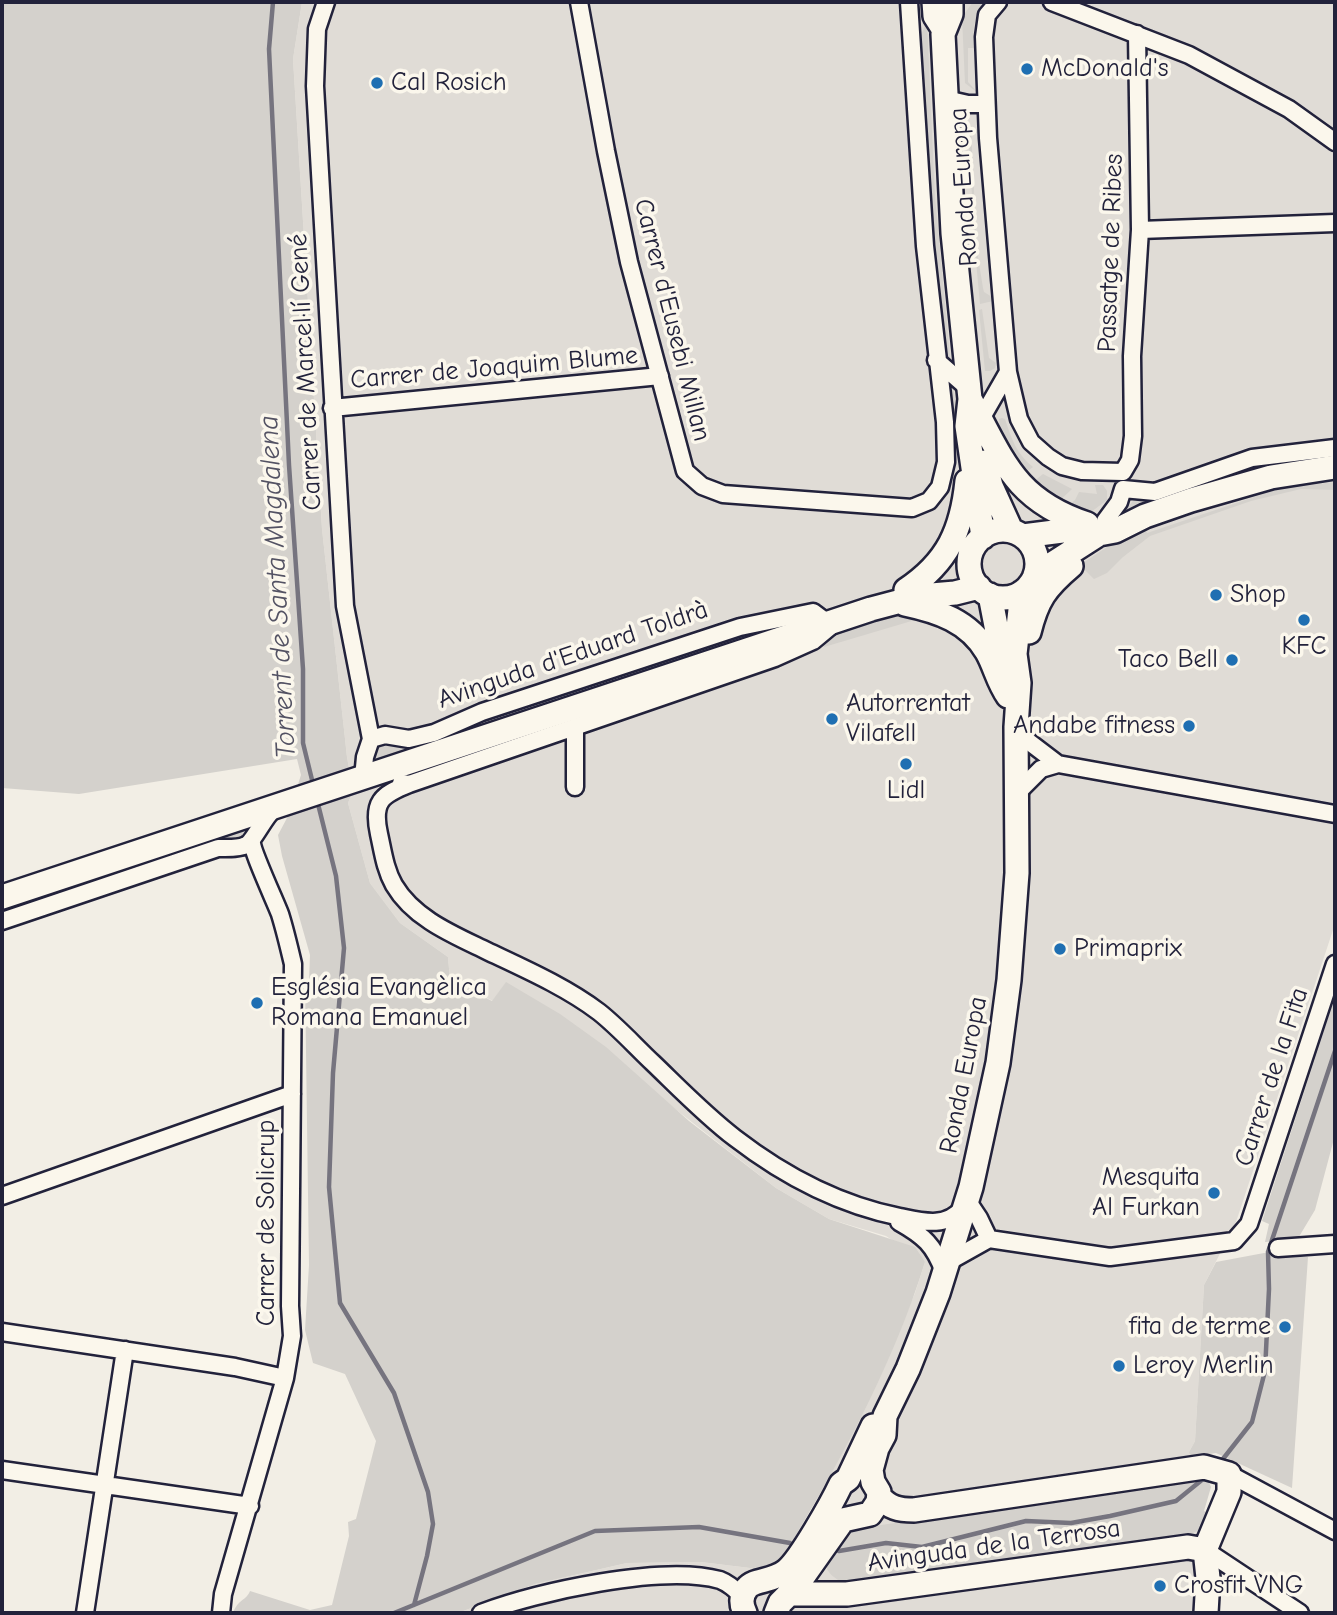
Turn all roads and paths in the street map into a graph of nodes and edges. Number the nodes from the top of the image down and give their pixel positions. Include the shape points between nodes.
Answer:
1 (326, 2) edge
2 (579, 2) edge
3 (909, 2) edge
4 (998, 2) edge
5 (1052, 2) edge
6 (945, 8) edge
7 (1137, 34) junction
8 (914, 46) junction
9 (946, 99) junction
10 (986, 104) junction
11 (1335, 142) edge
12 (1335, 223) edge
13 (1139, 230) junction
14 (936, 360) junction
15 (1008, 372) junction
16 (660, 376) junction
17 (973, 402) junction
18 (332, 408) junction
19 (1335, 448) edge
20 (946, 451) joint
21 (971, 464) junction
22 (1335, 467) edge
23 (1123, 472) junction
24 (1123, 489) junction
25 (1102, 525) junction
26 (1017, 533) junction
27 (976, 546) junction
28 (1029, 584) junction
29 (984, 591) junction
30 (903, 596) junction
31 (834, 622) junction
32 (1013, 690) junction
33 (575, 727) junction
34 (1016, 729) junction
35 (371, 739) junction
36 (1058, 764) junction
37 (356, 780) junction
38 (409, 784) junction
39 (575, 787) dead end
40 (1017, 793) junction
41 (279, 805) junction
42 (1335, 814) edge
43 (252, 841) junction
44 (2, 897) edge
45 (2, 920) edge
46 (1335, 964) edge
47 (292, 1094) junction
48 (2, 1196) edge
49 (966, 1203) junction
50 (885, 1214) junction
51 (989, 1239) junction
52 (1335, 1244) edge
53 (1278, 1248) dead end
54 (946, 1267) junction
55 (2, 1335) edge
56 (125, 1350) junction
57 (285, 1378) junction
58 (885, 1416) junction
59 (2, 1470) edge
60 (1230, 1474) junction
61 (843, 1485) junction
62 (104, 1486) junction
63 (876, 1489) junction
64 (1259, 1490) junction
65 (250, 1506) junction
66 (1220, 1514) junction
67 (856, 1517) junction
68 (1335, 1531) edge
69 (1205, 1550) junction
70 (750, 1600) edge
71 (782, 1603) edge
72 (220, 1610) edge
73 (85, 1613) edge
74 (481, 1613) edge
75 (1206, 1613) edge
76 (1300, 1613) edge

1 - 18 street, Carrer de Marcel·lí Gené via 317,29 315,86
2 - 16 street, Carrer d'Eusebi Millan via 629,262
3 - 8 street, Ronda Europa
4 - 10 street, Ronda Europa via 987,15 984,37
5 - 7 street
6 - 8 street, Ronda Europa via 916,33
6 - 9 street, Ronda Europa
7 - 11 street via 1229,75
7 - 13 street, Passatge de Ribes
8 - 14 street, Ronda Europa
9 - 10 street
9 - 17 street, Ronda Europa via 953,233
10 - 15 street, Ronda Europa
12 - 13 street
13 - 23 street, Passatge de Ribes via 1132,449
14 - 17 street
14 - 20 street, Ronda Europa
15 - 17 street, Ronda Europa
15 - 23 street, Ronda Europa via 1019,419 1038,450 1071,469
16 - 18 street, Carrer de Joaquim Blume
16 - 20 street, Carrer d'Eusebi Millan via 685,471 702,486 723,494 912,508 929,501 940,487
17 - 21 street, Ronda Europa via 967,426
17 - 25 street via 1019,485 1047,508
17 - 26 street, Ronda Europa via 987,474
18 - 35 street, Carrer de Marcel·lí Gené via 345,606
19 - 24 street via 1252,458 1156,492
21 - 27 street, Ronda Europa via 976,476
21 - 30 street via 961,519 951,544 939,563
22 - 25 street via 1271,477
23 - 24 street
24 - 25 street
25 - 26 street
25 - 28 street via 1099,534
25 - 32 street via 1108,539 1059,576 1038,600
26 - 27 street via 998,530
26 - 28 street via 1036,555
27 - 29 street via 970,571
27 - 30 street, Avinguda d'Eduard Toldrà via 946,575
28 - 29 street via 1007,598
28 - 32 street, Ronda Europa
29 - 30 street, Avinguda d'Eduard Toldrà
29 - 32 street, Ronda Europa
30 - 31 street, Avinguda d'Eduard Toldrà
30 - 32 street via 970,631 988,653 999,683
31 - 33 street, Avinguda d'Eduard Toldrà via 813,641 775,658
31 - 35 street, Avinguda d'Eduard Toldrà via 813,612 740,627 482,712 434,733 409,739 385,735
31 - 37 street, Avinguda d'Eduard Toldrà
32 - 34 street, Ronda Europa
33 - 38 street, Avinguda d'Eduard Toldrà
33 - 39 street
34 - 36 street
34 - 40 street, Ronda Europa
35 - 37 street
36 - 40 street via 1041,769
36 - 42 street
37 - 38 street, Avinguda d'Eduard Toldrà
37 - 41 street, Avinguda d'Eduard Toldrà
38 - 50 street via 387,793 378,803 377,826 386,868 405,901 434,924 539,976 599,1012 733,1137 778,1169 832,1196
40 - 49 street, Ronda Europa via 1009,980 998,1063
41 - 43 street via 263,819
41 - 44 street, Avinguda d'Eduard Toldrà
43 - 45 street via 218,848
43 - 47 street, Carrer de Solicrup via 293,964
46 - 51 street, Carrer de la Fita via 1249,1224 1234,1241 1110,1257
47 - 48 street
47 - 57 street, Carrer de Solicrup via 292,1336
49 - 50 street via 955,1218 930,1223
49 - 51 street
49 - 54 street, Ronda Europa
50 - 54 street via 922,1235
51 - 54 street
52 - 53 street
54 - 58 street, Ronda Europa
55 - 56 street
56 - 57 street
56 - 62 street
57 - 65 street, Carrer de Solicrup
58 - 61 street, Ronda Europa via 872,1428
58 - 63 street, Ronda Europa via 884,1435 871,1470
59 - 62 street
60 - 63 street, Avinguda de la Terrosa via 1204,1467 914,1510 887,1505
60 - 64 street
60 - 66 street
61 - 63 street via 861,1476
61 - 67 street via 841,1508
61 - 70 street, Ronda Europa via 794,1562
62 - 65 street
62 - 73 street
63 - 67 street via 873,1511
64 - 66 street via 1236,1499
64 - 68 street
65 - 72 street, Carrer de Solicrup
66 - 69 street
67 - 71 street via 843,1520
69 - 71 street, Avinguda de la Terrosa via 1188,1547
69 - 75 street
69 - 76 street
70 - 71 street via 777,1590
70 - 74 street via 743,1578 656,1577 563,1590

